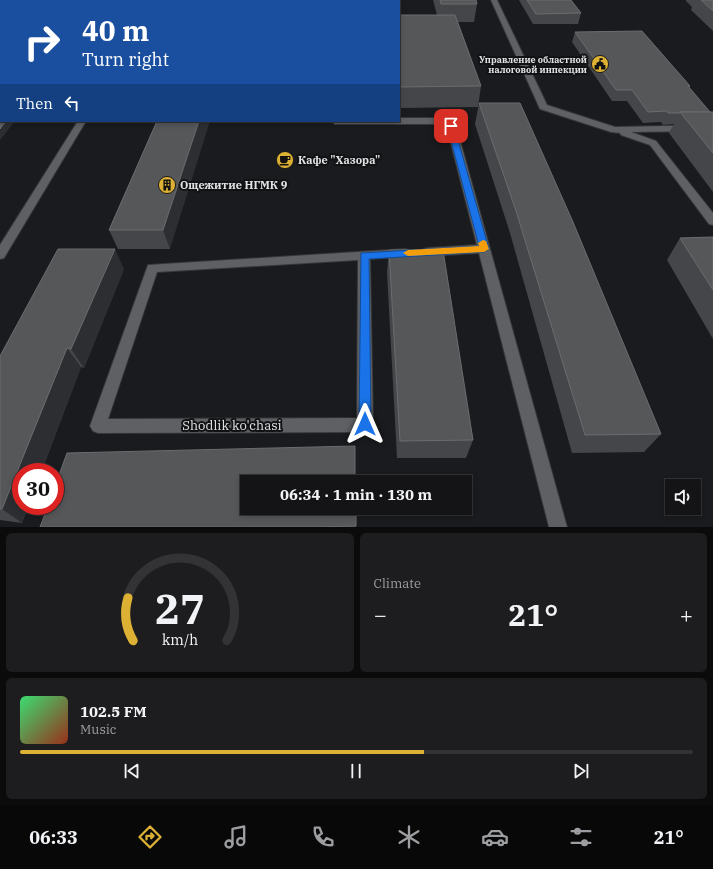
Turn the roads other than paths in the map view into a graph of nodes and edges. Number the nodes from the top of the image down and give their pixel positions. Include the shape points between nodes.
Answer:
1 (494, 0) edge
2 (400, 121) edge
3 (81, 122) edge
4 (713, 128) edge
5 (614, 130) junction
6 (713, 221) edge
7 (484, 249) junction
8 (0, 255) edge
9 (364, 256) junction
10 (558, 527) edge

1 - 5 street via 543,107
2 - 7 street via 439,121 451,126
3 - 8 street
4 - 5 street
5 - 6 street via 654,143
7 - 9 street
7 - 10 street
9 - 9 street, Shodlik ko'chasi via 365,424 98,426 152,268

